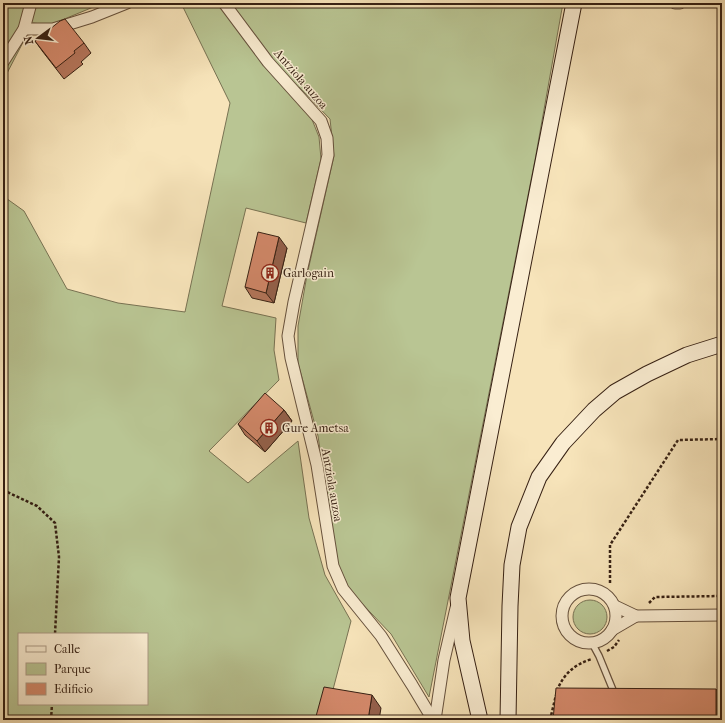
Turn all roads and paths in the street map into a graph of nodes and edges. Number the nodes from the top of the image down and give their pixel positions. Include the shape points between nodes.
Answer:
1 (31, 3) edge
2 (127, 3) edge
3 (224, 3) edge
4 (574, 3) edge
5 (675, 3) edge
6 (680, 3) edge
7 (24, 30) junction
8 (3, 62) edge
9 (722, 344) edge
10 (722, 438) edge
11 (3, 490) edge
12 (610, 583) dead end
13 (722, 596) edge
14 (458, 598) junction
15 (644, 605) dead end
16 (615, 606) junction
17 (722, 615) edge
18 (636, 616) junction
19 (612, 630) junction
20 (55, 633) edge
21 (592, 643) junction
22 (591, 659) dead end
23 (619, 704) edge
24 (52, 705) edge
25 (51, 720) edge
26 (434, 720) edge
27 (480, 720) edge
28 (508, 720) edge
29 (550, 720) edge

1 - 7 street
2 - 7 street via 53,29
3 - 26 street, Antziola auzoa via 268,62 321,121 327,138 328,155 288,336 291,358 317,465 333,566 343,589 381,636
4 - 14 main road
5 - 6 street
7 - 8 street
9 - 28 main road via 687,355 615,392 562,443 539,477 519,528 512,564
10 - 12 path via 678,440 610,545
11 - 20 path via 37,506 55,523 58,557
13 - 15 path via 655,597
14 - 26 street
14 - 27 main road via 462,641
16 - 18 street
16 - 19 street via 616,617
16 - 21 street via 609,597 591,588 580,590 567,600 562,615 566,630 572,637
17 - 18 street
18 - 19 street
19 - 21 street via 601,640
21 - 23 lane
22 - 29 path via 576,665 566,674 560,683
24 - 25 path

